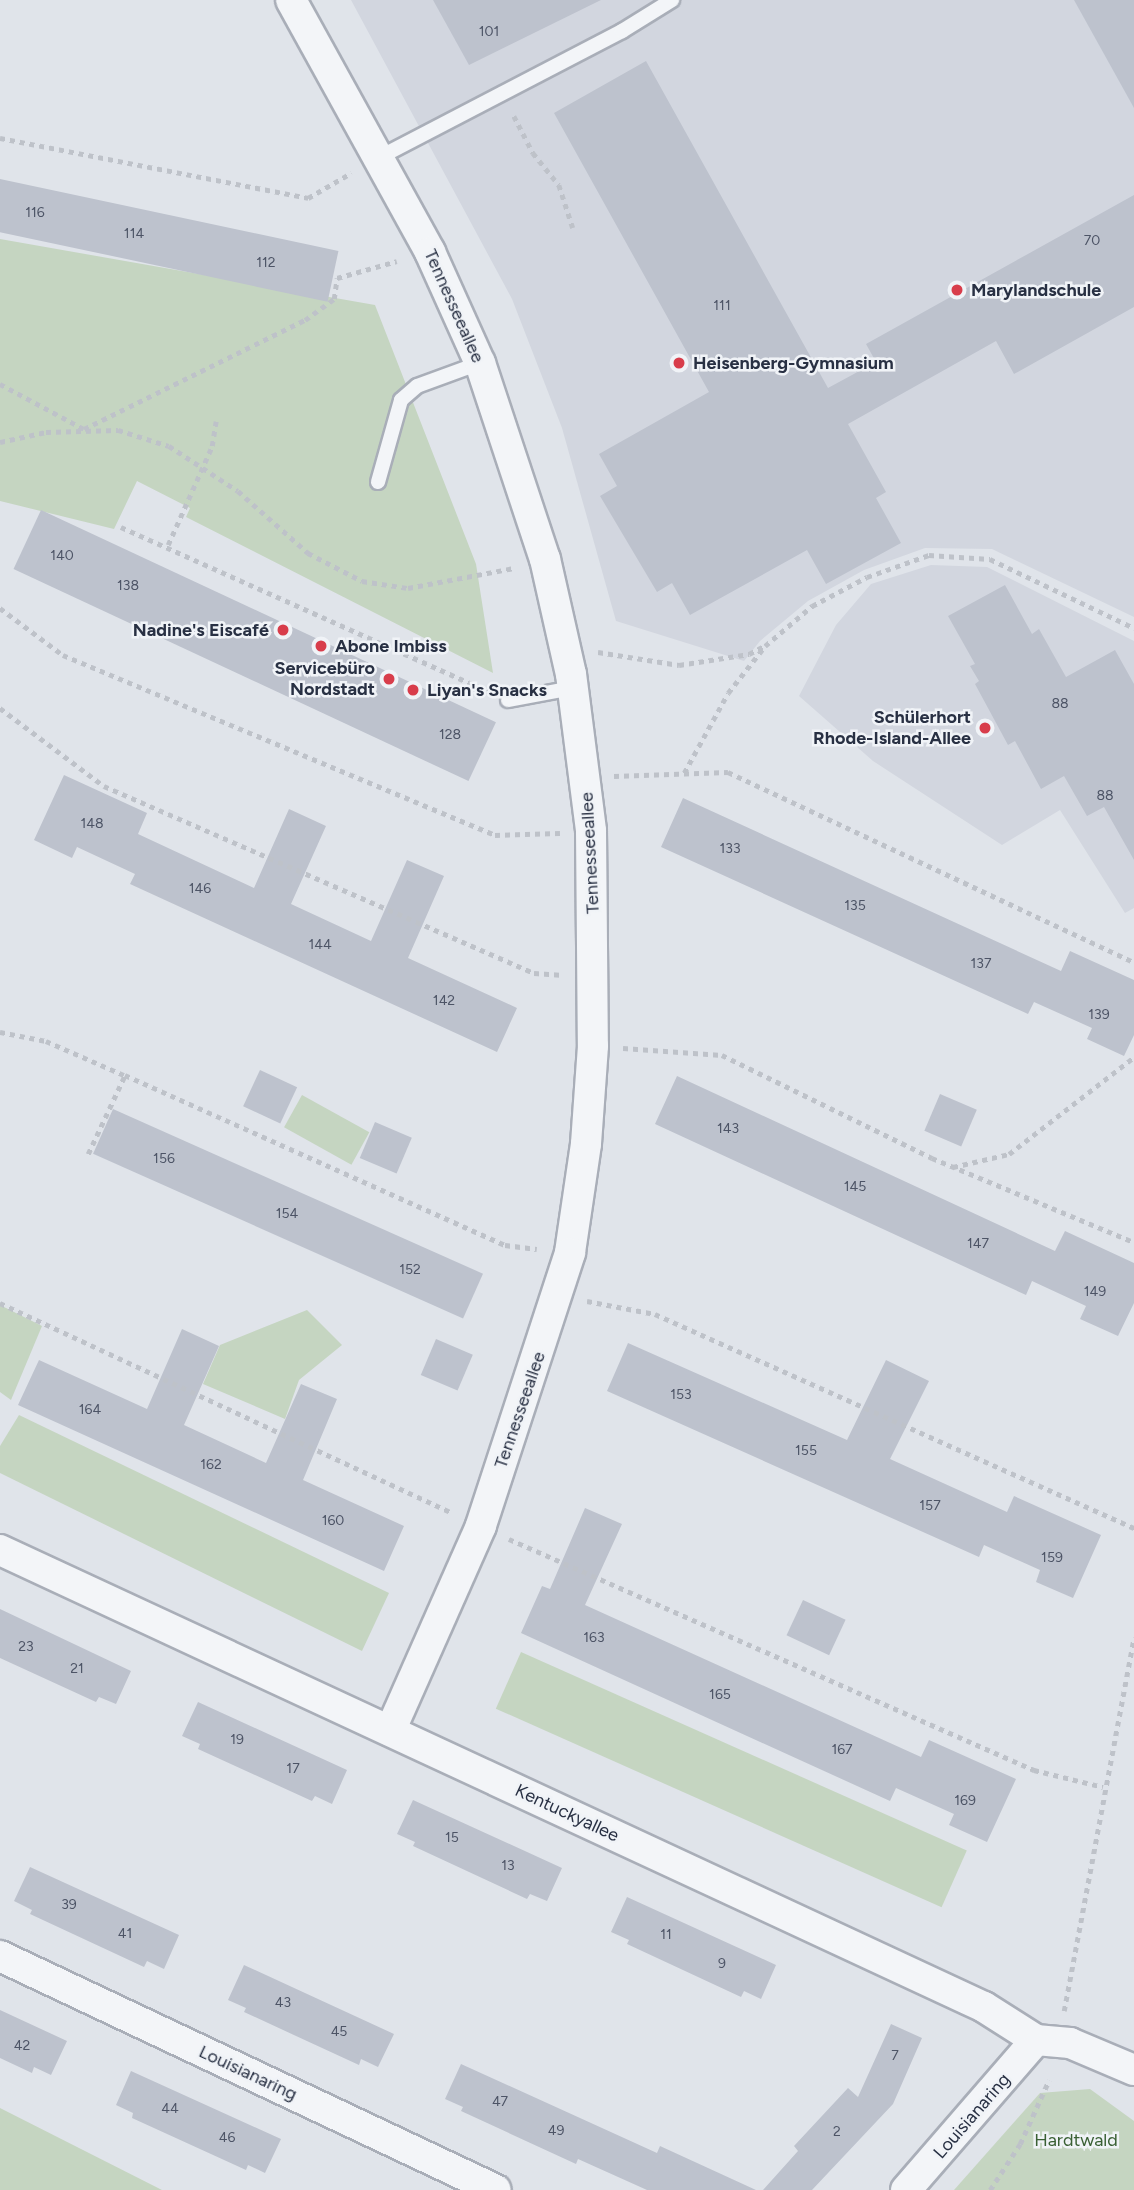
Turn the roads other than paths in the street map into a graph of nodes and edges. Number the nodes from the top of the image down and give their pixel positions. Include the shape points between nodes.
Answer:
1 (291, 0) edge
2 (672, 0) edge
3 (380, 157) junction
4 (480, 363) junction
5 (378, 482) dead end
6 (573, 688) junction
7 (508, 700) road end
8 (0, 1550) edge
9 (390, 1731) junction
10 (0, 1956) edge
11 (1036, 2040) junction
12 (1134, 2070) edge
13 (496, 2190) edge
14 (906, 2190) edge

1 - 3 street, Tennesseeallee
2 - 3 lane
3 - 4 street, Tennesseeallee
4 - 5 lane via 417,386 401,400
4 - 6 street, Tennesseeallee via 545,559
6 - 7 lane
6 - 9 street, Tennesseeallee via 591,831 595,978 586,1144 570,1253 481,1526
8 - 9 street, Kentuckyallee
9 - 11 street, Kentuckyallee via 984,2007
10 - 13 street, Louisianaring
11 - 12 street, Kentuckyallee via 1070,2043
11 - 14 street, Louisianaring

